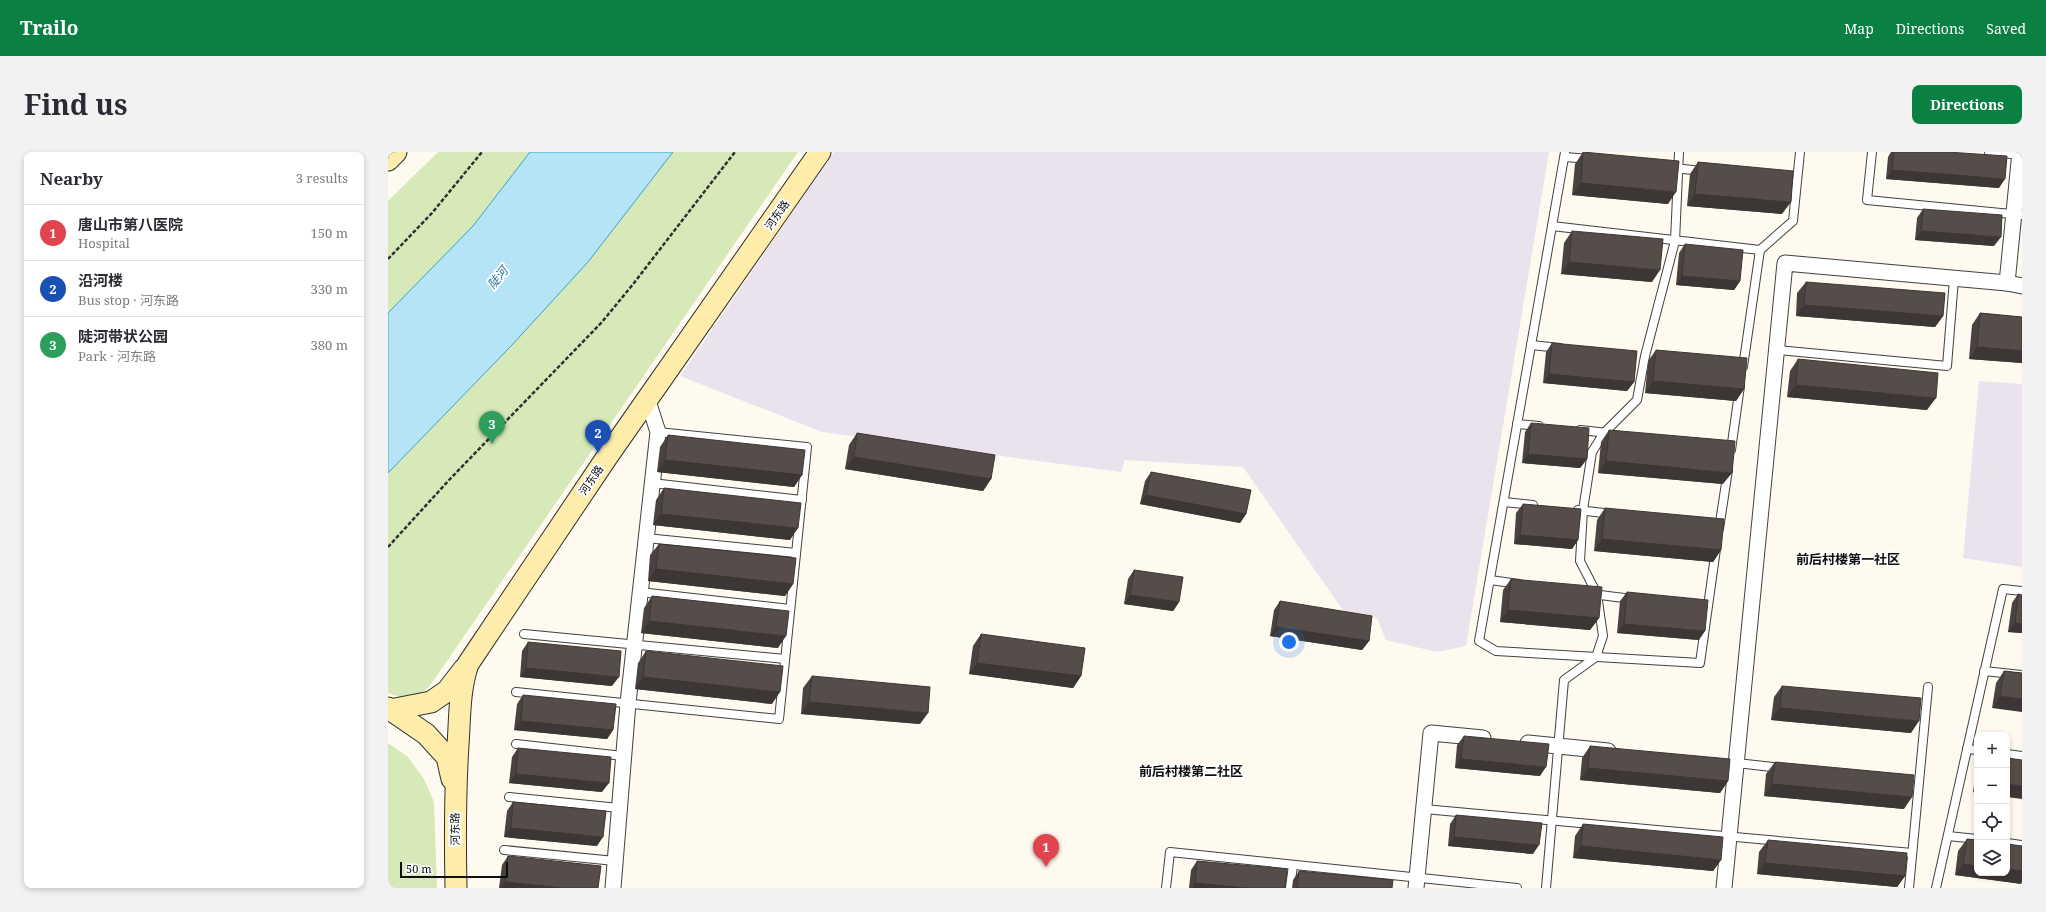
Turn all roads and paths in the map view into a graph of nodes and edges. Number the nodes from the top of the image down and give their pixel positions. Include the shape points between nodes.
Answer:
1 (396, 152) edge
2 (482, 152) edge
3 (735, 152) edge
4 (820, 152) edge
5 (1679, 152) edge
6 (1800, 152) edge
7 (1872, 152) edge
8 (1989, 152) edge
9 (1565, 154) edge
10 (2021, 154) edge
11 (388, 160) edge
12 (1602, 161) edge
13 (1663, 167) edge
14 (1678, 168) junction
15 (1710, 172) edge
16 (2018, 214) edge
17 (1552, 226) junction
18 (1675, 241) junction
19 (1760, 250) junction
20 (388, 259) edge
21 (1954, 279) junction
22 (2007, 283) junction
23 (2022, 286) edge
24 (1531, 345) junction
25 (1569, 349) edge
26 (1777, 350) junction
27 (648, 401) junction
28 (1518, 424) junction
29 (1549, 427) edge
30 (1573, 430) edge
31 (658, 432) junction
32 (1604, 433) junction
33 (1620, 434) edge
34 (652, 483) junction
35 (802, 500) junction
36 (1504, 502) junction
37 (1543, 506) edge
38 (1567, 508) edge
39 (1583, 510) junction
40 (1621, 514) edge
41 (646, 538) junction
42 (388, 547) edge
43 (796, 553) junction
44 (1490, 580) junction
45 (1528, 585) edge
46 (2022, 591) edge
47 (640, 592) junction
48 (1582, 592) edge
49 (1597, 594) junction
50 (1644, 601) edge
51 (790, 608) junction
52 (524, 634) dead end
53 (634, 645) junction
54 (1596, 656) junction
55 (785, 659) junction
56 (468, 664) junction
57 (1984, 671) junction
58 (2022, 675) edge
59 (1928, 687) dead end
60 (516, 692) dead end
61 (628, 703) junction
62 (389, 709) edge
63 (1495, 740) edge
64 (1511, 741) edge
65 (516, 744) dead end
66 (1558, 746) junction
67 (1967, 749) junction
68 (1974, 750) edge
69 (1620, 752) edge
70 (2010, 754) edge
71 (624, 756) junction
72 (2022, 756) edge
73 (1721, 762) edge
74 (1736, 764) junction
75 (1792, 769) edge
76 (455, 794) junction
77 (509, 797) dead end
78 (619, 808) junction
79 (1424, 809) junction
80 (1552, 820) junction
81 (1729, 836) junction
82 (1948, 836) junction
83 (1974, 839) edge
84 (2010, 843) edge
85 (2022, 845) edge
86 (504, 850) dead end
87 (1912, 853) junction
88 (615, 861) junction
89 (1293, 865) junction
90 (1416, 883) edge
91 (456, 888) edge
92 (613, 888) edge
93 (1166, 888) edge
94 (1290, 888) edge
95 (1517, 888) edge
96 (1546, 888) edge
97 (1724, 888) edge
98 (1909, 888) edge
99 (1936, 888) edge

1 - 11 street
2 - 20 path via 432,213
3 - 42 path via 602,322
4 - 27 street, 河东路
5 - 14 lane
6 - 19 lane via 1793,180 1793,221
7 - 16 lane via 1867,200
8 - 10 lane
9 - 12 lane
9 - 17 lane
10 - 16 street
13 - 14 lane
14 - 15 lane
14 - 18 lane
16 - 22 street
17 - 18 lane
17 - 24 lane
18 - 19 lane
18 - 32 lane via 1645,356 1637,400
19 - 54 lane via 1703,609 1700,663
21 - 22 street
21 - 26 street via 1785,263
21 - 26 lane via 1947,366
22 - 23 street
24 - 25 lane
24 - 28 lane
26 - 74 street
27 - 31 street
27 - 56 street, 河东路 via 603,463
28 - 29 lane
28 - 36 lane
30 - 32 lane
31 - 34 street
31 - 35 lane via 807,447
32 - 33 lane
32 - 39 lane via 1592,452
34 - 35 lane
34 - 41 street
35 - 43 lane
36 - 37 lane
36 - 44 lane
38 - 39 lane
39 - 40 lane
39 - 49 lane via 1580,561
41 - 43 lane
41 - 47 street
43 - 51 lane
44 - 45 lane
44 - 54 lane via 1479,641 1496,650
46 - 57 lane via 2003,589
47 - 51 lane
47 - 53 street
48 - 49 lane
49 - 50 lane
49 - 54 lane via 1602,636
51 - 55 lane
52 - 53 lane
53 - 55 lane
53 - 61 street
54 - 66 lane via 1564,680
55 - 61 lane via 779,719
56 - 62 street via 446,691 431,702
56 - 76 street, 河东路 via 459,711
57 - 58 lane
57 - 67 lane
59 - 87 lane via 1915,782
60 - 61 lane
61 - 71 street
62 - 76 street, 河东路 via 426,734 447,757
63 - 79 street via 1432,733
64 - 66 street
65 - 71 lane
66 - 69 street
66 - 80 lane
67 - 68 lane
67 - 82 lane
70 - 72 lane
71 - 78 street
73 - 74 street
74 - 75 lane
74 - 81 street
76 - 91 street, 河东路
77 - 78 lane
78 - 88 street
79 - 80 lane
79 - 90 street
80 - 81 lane
80 - 96 lane
81 - 87 lane
81 - 97 street
82 - 83 lane
82 - 99 lane
84 - 85 lane
86 - 88 lane
87 - 98 lane
88 - 92 street
89 - 90 lane
89 - 93 lane via 1170,852
89 - 94 lane
90 - 95 lane

